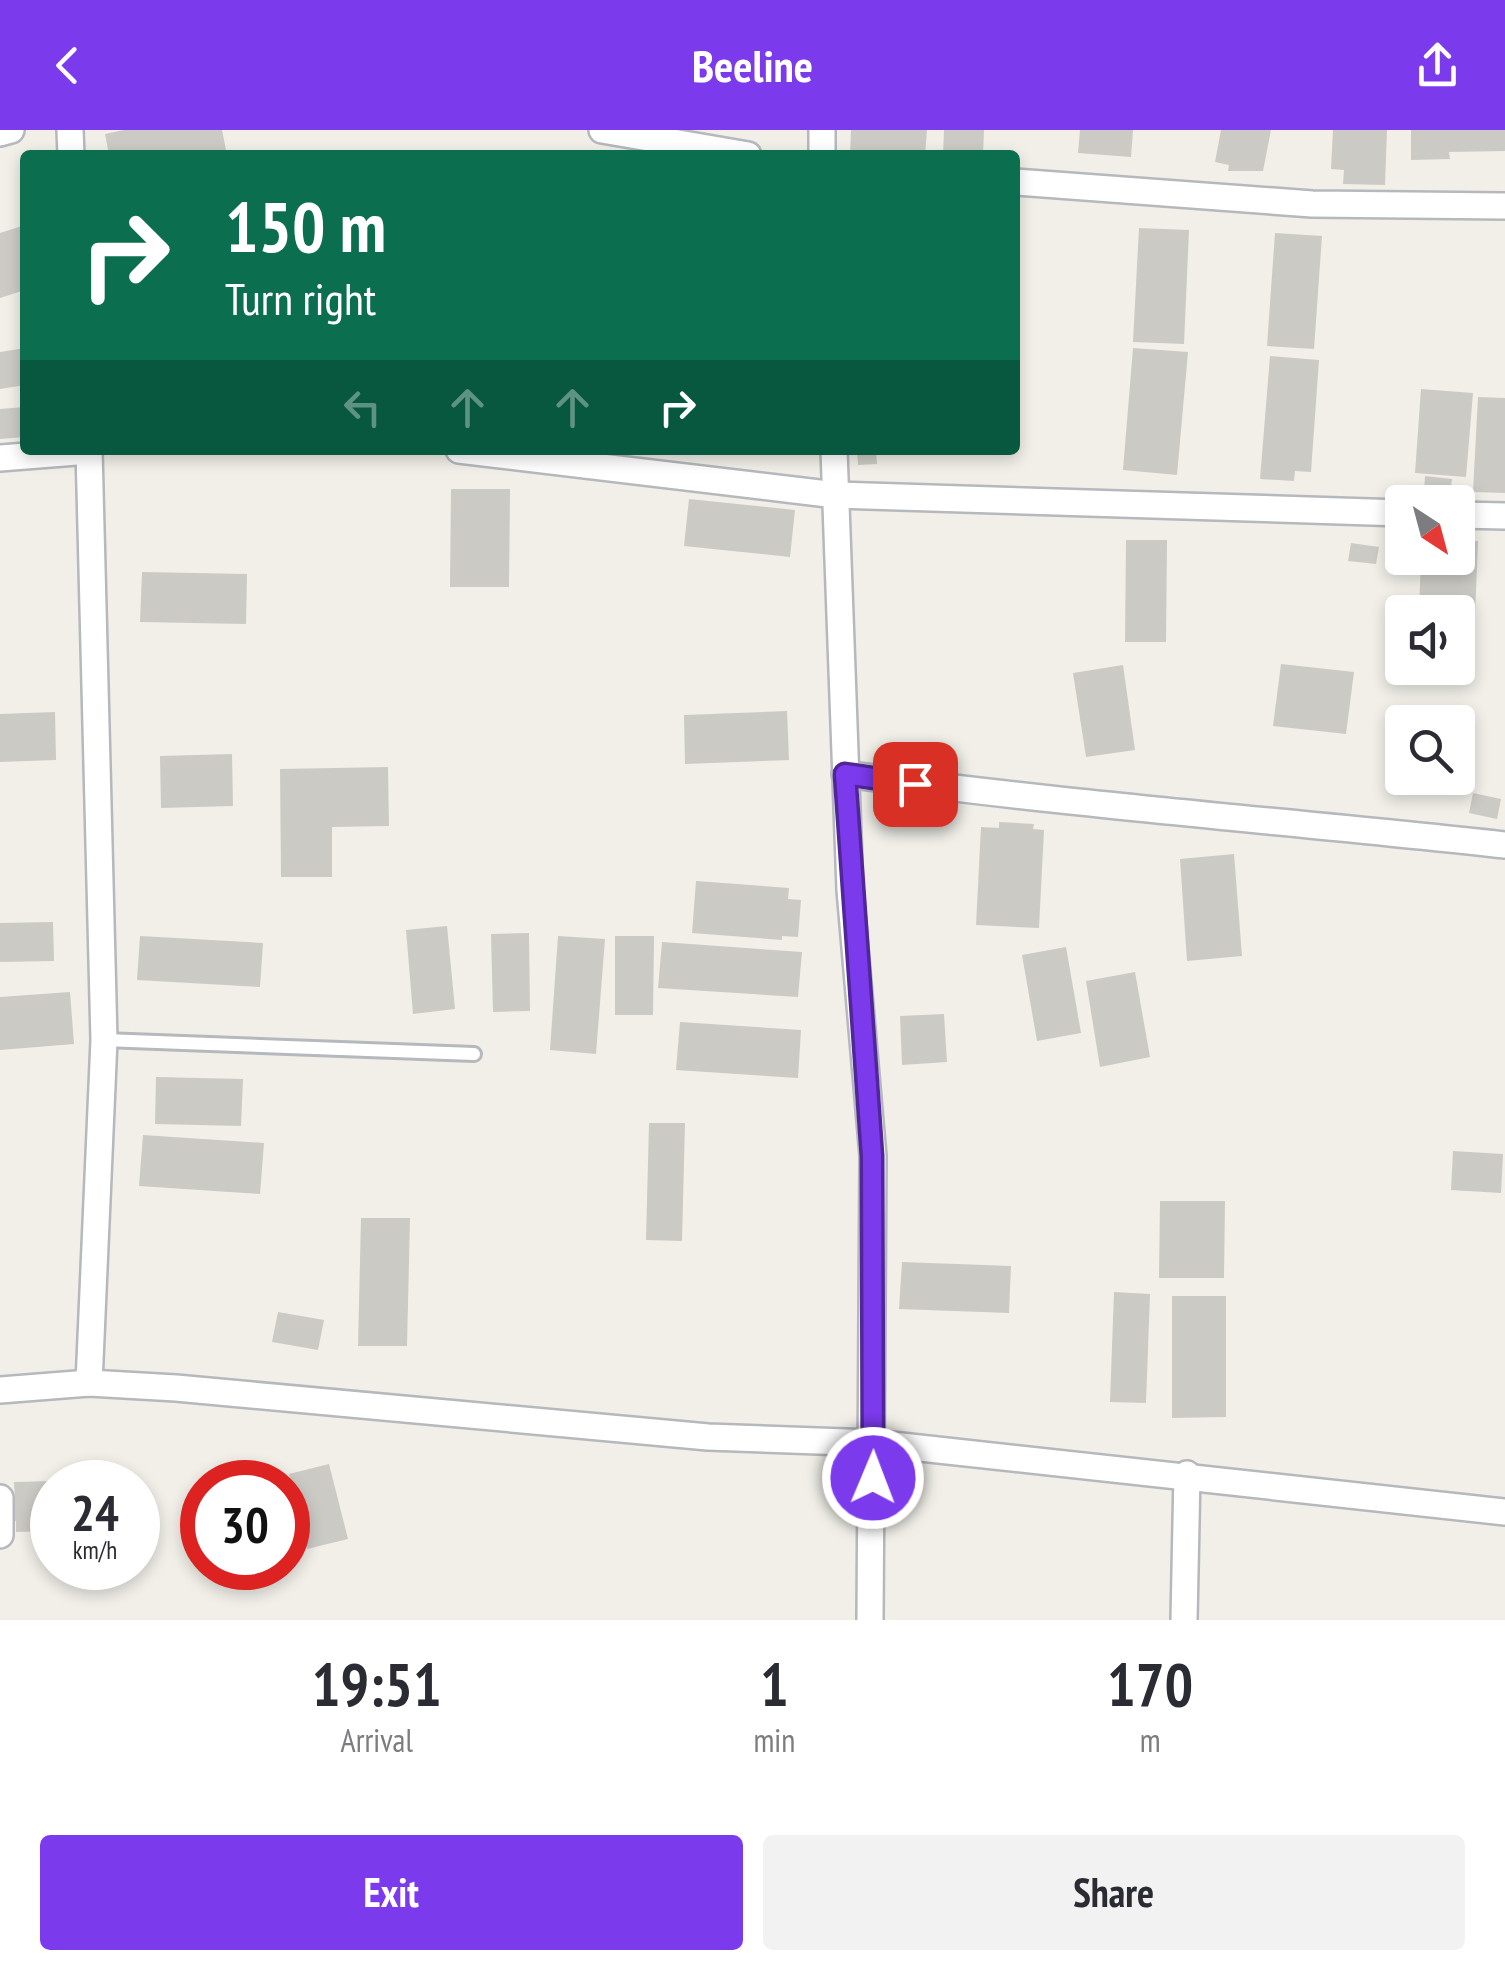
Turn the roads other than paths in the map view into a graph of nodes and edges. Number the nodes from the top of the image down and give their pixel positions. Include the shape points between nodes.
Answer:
1 (10, 130) edge
2 (602, 130) edge
3 (0, 133) edge
4 (719, 150) edge
5 (1020, 182) edge
6 (1505, 206) edge
7 (33, 455) edge
8 (89, 455) edge
9 (500, 455) edge
10 (834, 455) edge
11 (0, 458) edge
12 (836, 495) junction
13 (1385, 512) edge
14 (1475, 515) edge
15 (1505, 516) edge
16 (845, 774) junction
17 (1505, 845) edge
18 (104, 1040) junction
19 (474, 1054) dead end
20 (89, 1383) junction
21 (0, 1390) edge
22 (874, 1443) junction
23 (1187, 1474) junction
24 (0, 1498) edge
25 (1505, 1512) edge
26 (0, 1535) edge
27 (870, 1620) edge
28 (1184, 1620) edge

1 - 3 street
2 - 4 street
5 - 6 street via 1312,204
7 - 11 street
8 - 18 street
9 - 12 street
10 - 12 street
12 - 13 street
12 - 16 street
14 - 15 street
16 - 17 street via 1020,798
16 - 22 street via 872,1156
18 - 19 lane
18 - 20 street
20 - 21 street
20 - 22 street via 708,1437
22 - 23 street
22 - 27 street
23 - 25 street
23 - 28 street
24 - 26 street

